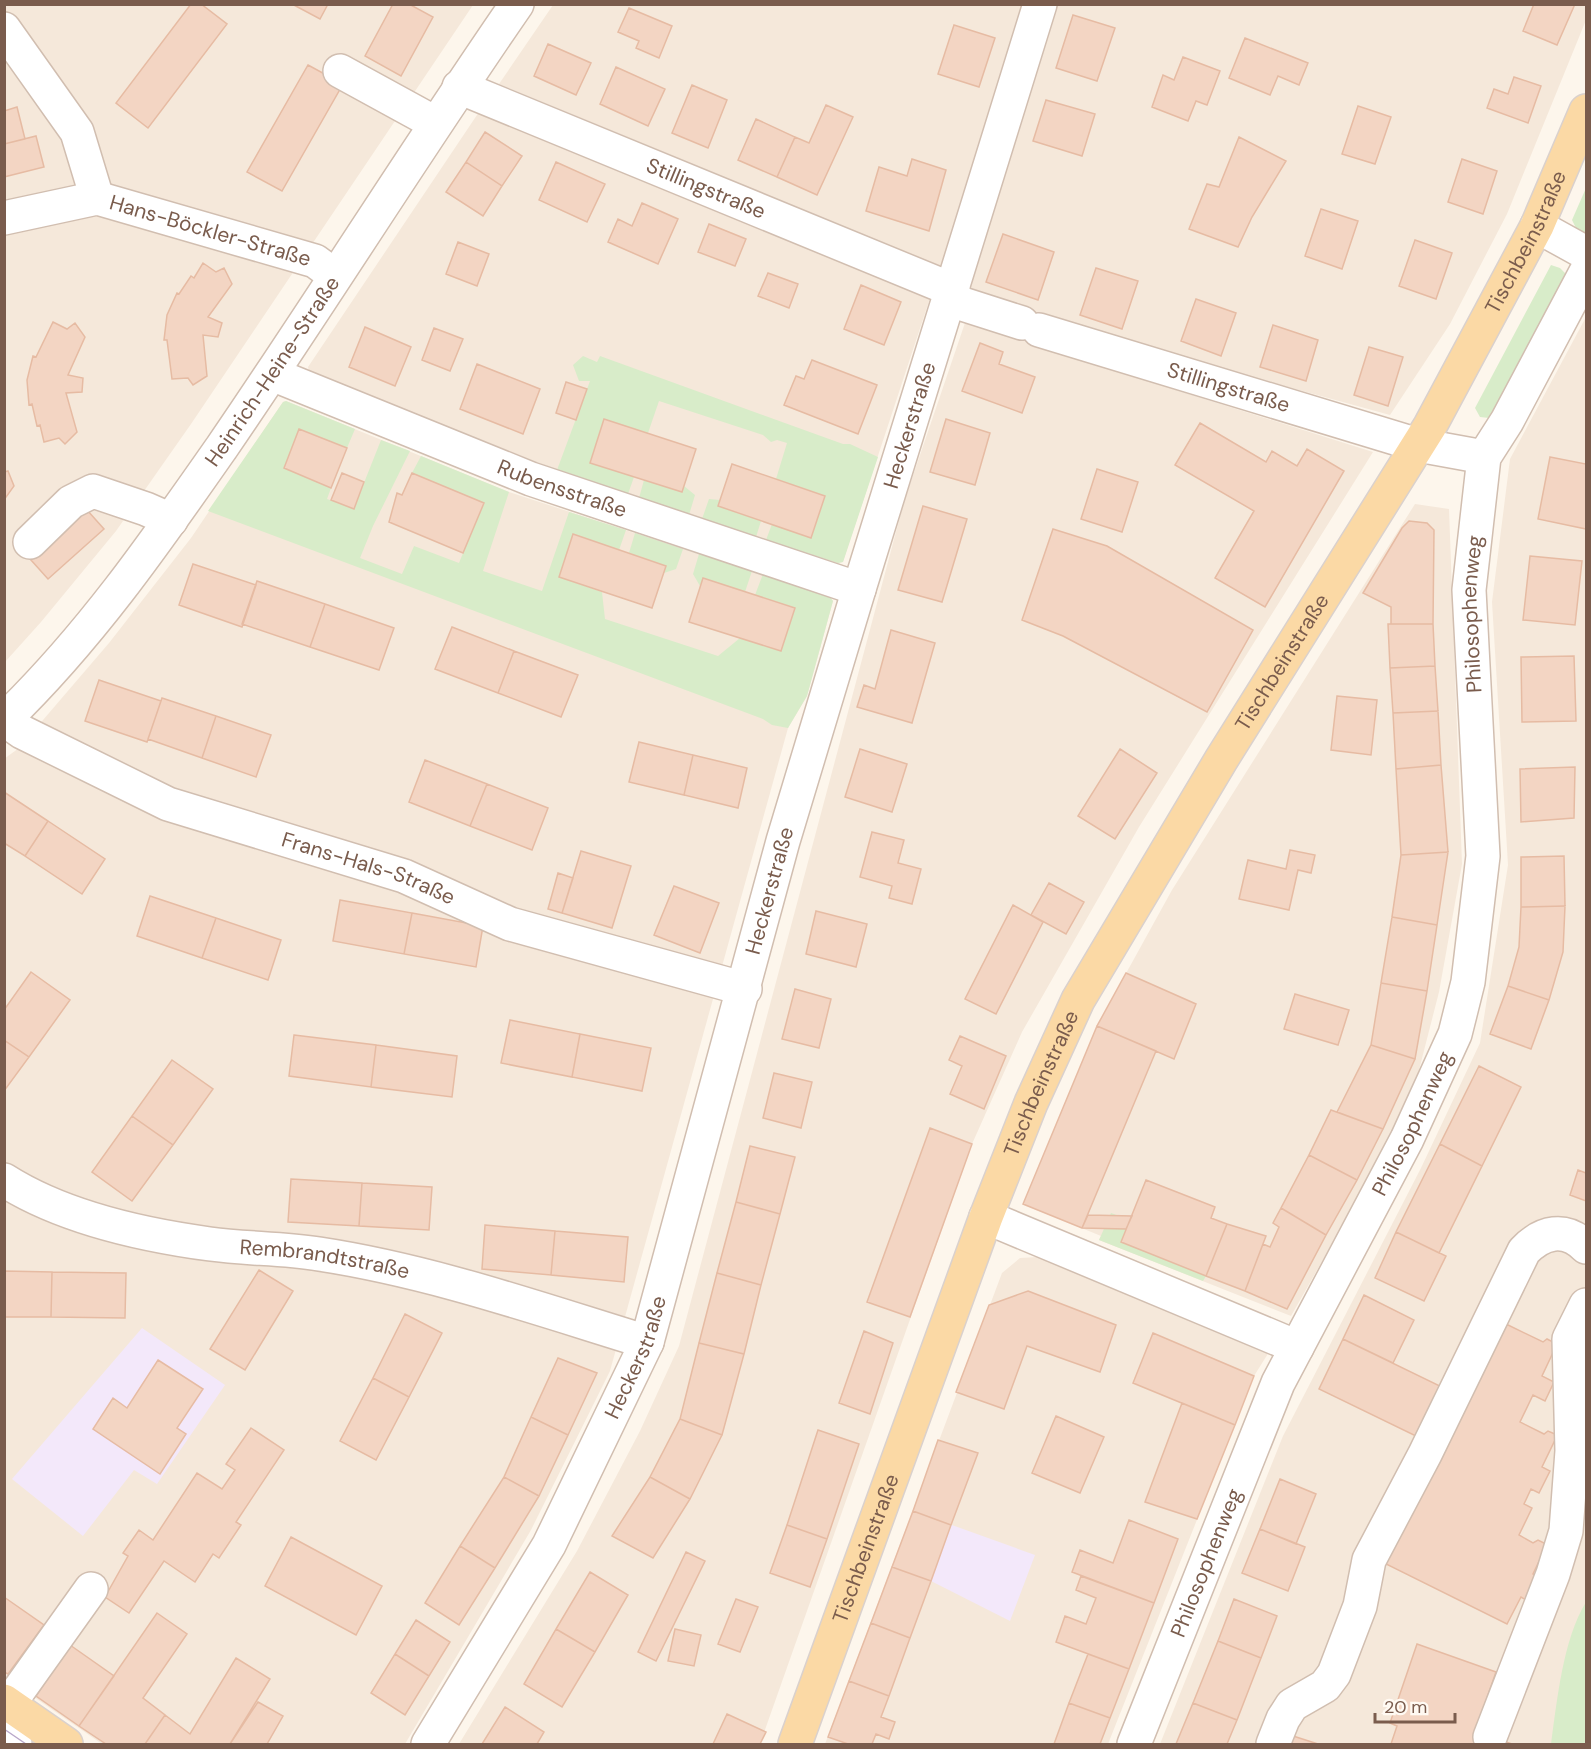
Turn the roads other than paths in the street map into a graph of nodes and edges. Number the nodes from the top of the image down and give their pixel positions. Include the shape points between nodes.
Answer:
1 (517, 4) edge
2 (1040, 4) edge
3 (4, 29) edge
4 (340, 71) dead end
5 (459, 87) junction
6 (1587, 111) edge
7 (435, 123) junction
8 (97, 198) junction
9 (4, 218) edge
10 (1537, 226) junction
11 (1587, 253) edge
12 (1587, 272) edge
13 (334, 275) junction
14 (952, 295) junction
15 (272, 374) junction
16 (1418, 445) junction
17 (1485, 457) junction
18 (171, 520) junction
19 (30, 542) dead end
20 (859, 589) junction
21 (5, 720) edge
22 (745, 989) junction
23 (4, 1180) edge
24 (986, 1217) junction
25 (1587, 1247) edge
26 (1587, 1305) edge
27 (647, 1342) junction
28 (1297, 1347) junction
29 (91, 1589) dead end
30 (7, 1702) edge
31 (4, 1737) edge
32 (1490, 1737) dead end
33 (15, 1744) edge
34 (66, 1744) edge
35 (428, 1744) edge
36 (795, 1744) edge
37 (1134, 1744) edge
38 (1273, 1744) edge

1 - 5 street, Heinrich-Heine-Straße
2 - 14 street, Heckerstraße
3 - 8 street, Hans-Böckler-Straße via 77,132
4 - 7 street
5 - 7 street, Heinrich-Heine-Straße
5 - 14 street, Stillingstraße
6 - 10 main road, Tischbeinstraße
7 - 13 street, Heinrich-Heine-Straße
8 - 9 street
8 - 13 street, Hans-Böckler-Straße via 315,261
10 - 11 street
10 - 16 main road, Tischbeinstraße
12 - 17 street
13 - 15 street, Heinrich-Heine-Straße
14 - 16 street, Stillingstraße via 1031,327
14 - 20 street, Heckerstraße
15 - 18 street, Heinrich-Heine-Straße
15 - 20 street, Rubensstraße via 531,479
16 - 17 street, Stillingstraße
16 - 24 main road, Tischbeinstraße via 1221,760 1078,1000 1031,1103
17 - 28 street, Philosophenweg via 1469,590 1483,856 1467,982 1455,1034 1407,1139
18 - 19 street via 93,491 71,502
18 - 21 street, Heinrich-Heine-Straße via 102,614
20 - 22 street, Heckerstraße via 783,842
21 - 22 street, Frans-Hals-Straße via 168,804 404,876 510,924
22 - 27 street, Heckerstraße
23 - 27 street, Rembrandtstraße via 33,1198 114,1226 209,1244 319,1254 443,1280
24 - 28 street
24 - 36 main road, Tischbeinstraße
25 - 38 street via 1567,1235 1550,1232 1524,1251 1425,1454 1368,1560 1360,1606 1334,1674 1325,1686 1292,1705
26 - 32 street via 1569,1339 1572,1451 1566,1531
27 - 35 street, Heckerstraße via 549,1545
28 - 37 street, Philosophenweg via 1278,1383
29 - 30 street
30 - 34 main road
31 - 33 street

